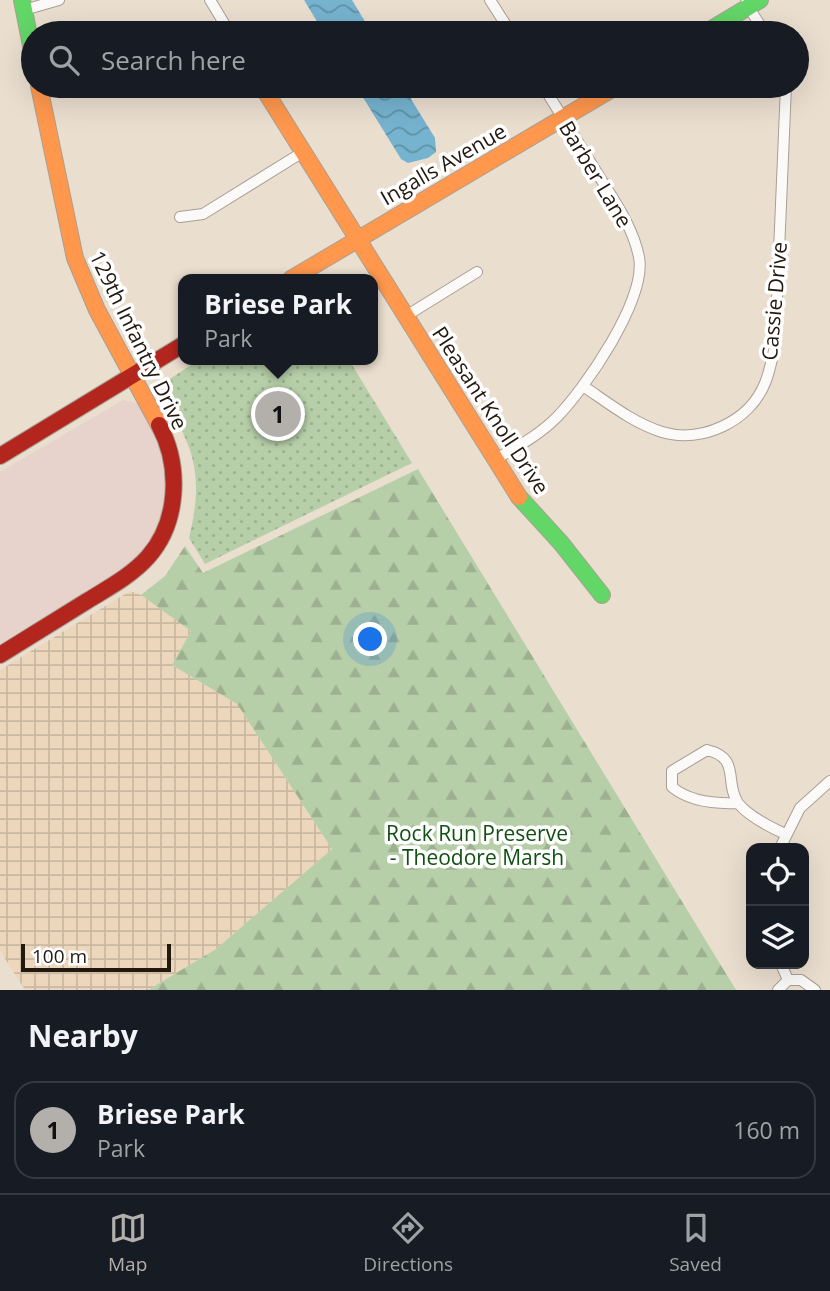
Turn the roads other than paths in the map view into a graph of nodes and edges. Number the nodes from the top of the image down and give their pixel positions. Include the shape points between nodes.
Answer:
1 (59, 0) edge
2 (209, 0) edge
3 (490, 0) edge
4 (751, 2) edge
5 (23, 5) edge
6 (222, 21) edge
7 (503, 21) edge
8 (723, 21) edge
9 (760, 21) edge
10 (42, 98) edge
11 (269, 98) edge
12 (550, 98) edge
13 (597, 98) edge
14 (785, 98) edge
15 (563, 118) junction
16 (303, 152) junction
17 (180, 217) dead end
18 (356, 239) junction
19 (477, 272) dead end
20 (299, 274) edge
21 (406, 316) junction
22 (178, 348) edge
23 (134, 375) junction
24 (583, 386) junction
25 (0, 456) edge
26 (494, 460) junction
27 (602, 595) dead end
28 (0, 655) edge
29 (830, 780) edge
30 (738, 803) junction
31 (785, 834) junction
32 (782, 843) edge
33 (783, 969) edge
34 (788, 980) junction
35 (779, 990) edge
36 (816, 990) edge

1 - 5 street
2 - 6 street
3 - 7 street
4 - 8 street
4 - 9 street
10 - 23 street, 129th Infantry Drive via 75,258 97,310
11 - 16 street, Pleasant Knoll Drive
12 - 15 street, Barber Lane
13 - 15 street, Ingalls Avenue
14 - 24 street, Cassie Drive via 775,346 765,384 747,411 707,432 663,433
15 - 18 street, Ingalls Avenue
15 - 24 street, Barber Lane via 630,228 640,259 636,292
16 - 17 street via 203,214
16 - 18 street, Pleasant Knoll Drive
18 - 20 street, Ingalls Avenue
18 - 21 street, Pleasant Knoll Drive
19 - 21 street
21 - 26 street, Pleasant Knoll Drive
22 - 23 street
23 - 25 street
23 - 28 street, 129th Infantry Drive via 163,432 172,465 175,496 166,529 149,556 127,576
24 - 26 street, Barber Lane via 535,436
26 - 27 street, Pleasant Knoll Drive via 513,491
29 - 31 street via 800,808
30 - 30 street via 726,759 719,753 707,750 673,771 671,787 681,794 715,804
30 - 31 street
31 - 32 street
33 - 34 street
34 - 35 street
34 - 36 street via 802,979

